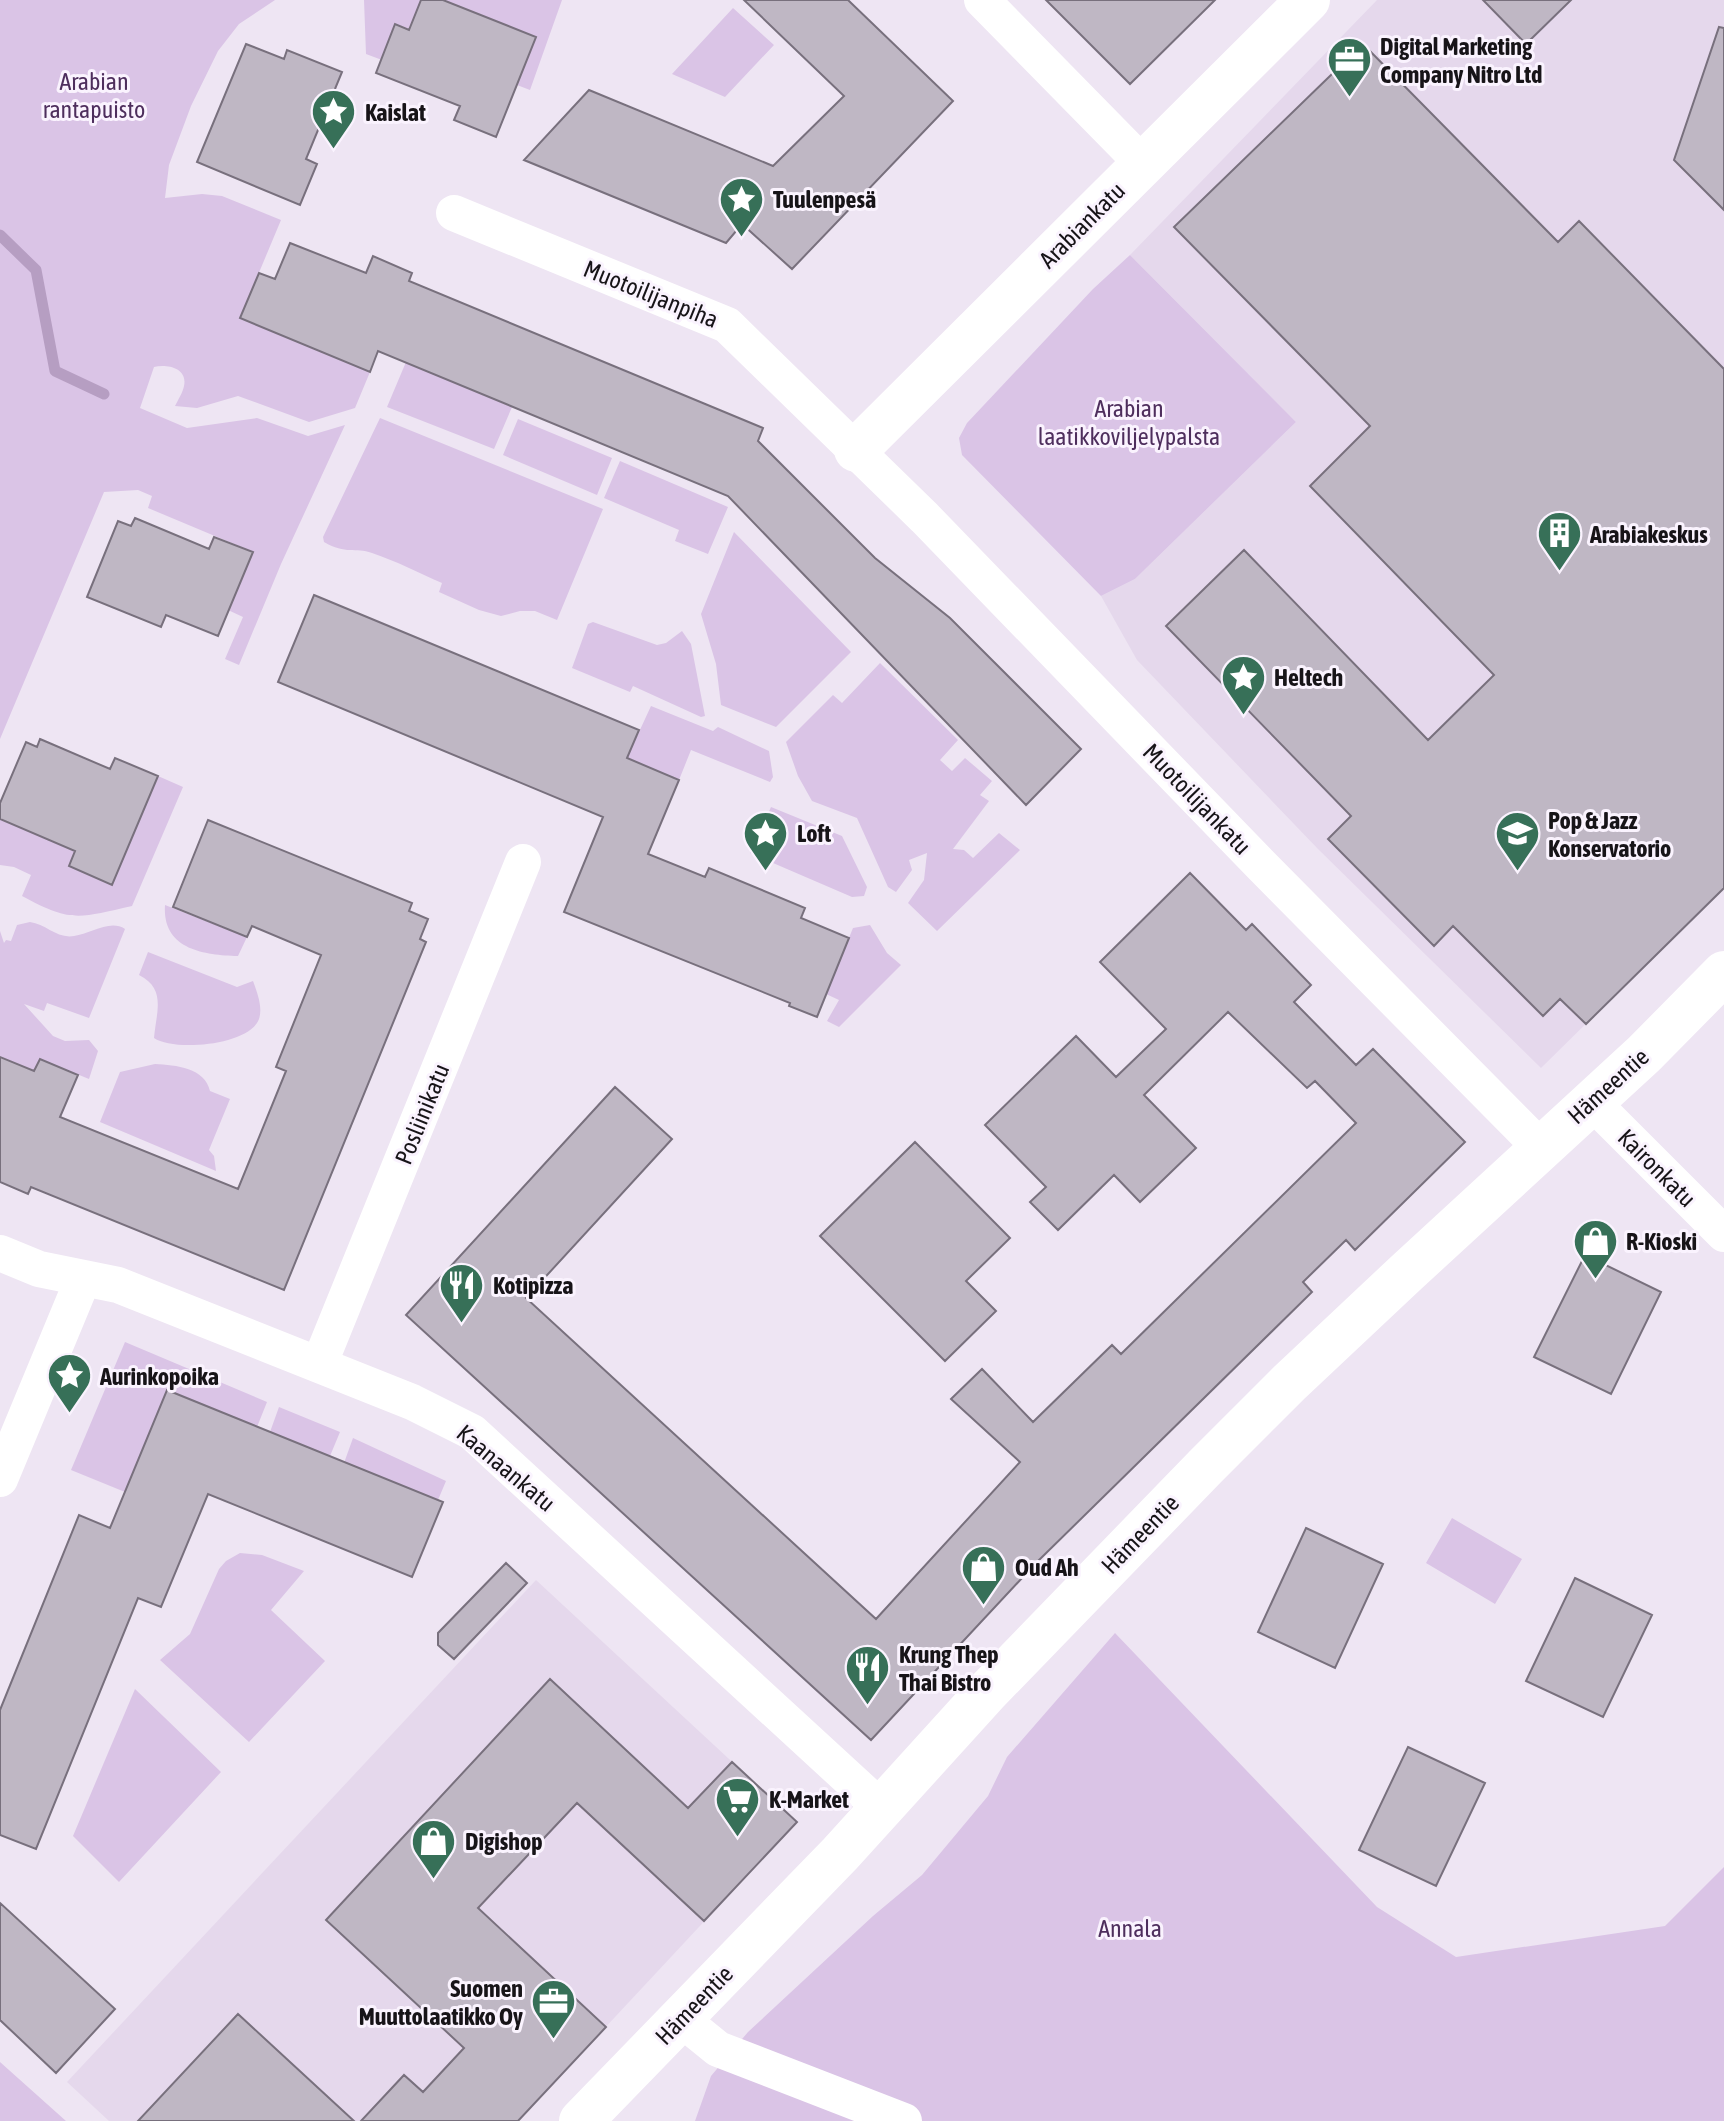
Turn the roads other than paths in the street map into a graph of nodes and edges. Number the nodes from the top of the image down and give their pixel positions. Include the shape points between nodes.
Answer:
1 (982, 0) edge
2 (1308, 0) edge
3 (1144, 165) junction
4 (454, 213) dead end
5 (856, 450) junction
6 (523, 862) dead end
7 (1724, 973) edge
8 (1591, 1101) junction
9 (1540, 1147) junction
10 (1724, 1234) edge
11 (0, 1253) edge
12 (83, 1279) junction
13 (319, 1365) junction
14 (0, 1479) edge
15 (881, 1808) junction
16 (681, 2019) junction
17 (581, 2121) edge
18 (904, 2121) edge

1 - 3 street
2 - 3 main road, Arabiankatu
3 - 5 main road, Arabiankatu
4 - 5 street, Muotoilijanpiha via 727,325
5 - 9 street, Muotoilijankatu
6 - 13 street, Posliinikatu
7 - 8 main road, Hämeentie
8 - 9 main road, Hämeentie
8 - 10 street, Kaironkatu
9 - 15 main road, Hämeentie via 1216,1455
11 - 12 street, Kaanaankatu
12 - 13 street, Kaanaankatu via 118,1285
12 - 14 street
13 - 15 street, Kaanaankatu via 472,1432
15 - 16 main road, Hämeentie
16 - 17 main road, Hämeentie
16 - 18 street via 718,2049

